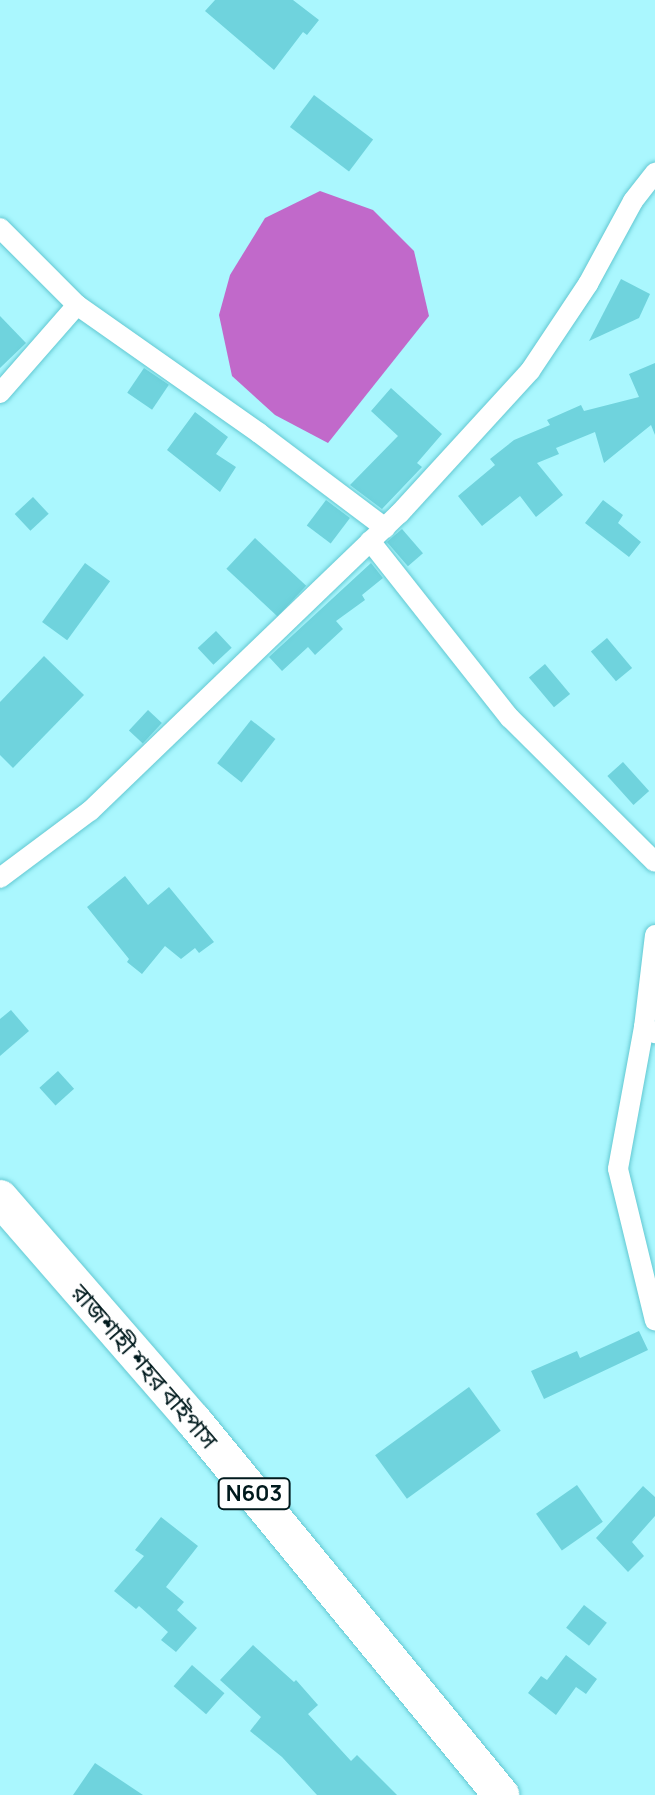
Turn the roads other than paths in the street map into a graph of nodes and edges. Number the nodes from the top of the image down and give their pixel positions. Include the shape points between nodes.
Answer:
1 (655, 173) edge
2 (0, 228) edge
3 (77, 305) junction
4 (0, 393) edge
5 (378, 534) junction
6 (655, 862) edge
7 (0, 878) edge
8 (655, 935) edge
9 (650, 1030) edge
10 (0, 1198) edge
11 (655, 1321) edge
12 (501, 1795) edge

1 - 5 street via 530,371
2 - 3 street
3 - 4 street
3 - 5 street via 259,433
5 - 6 street via 510,718
5 - 7 street via 90,811
8 - 9 street
9 - 11 street via 618,1169
10 - 12 highway, রাজশাহী শহর বাইপাস / N603 via 194,1421

